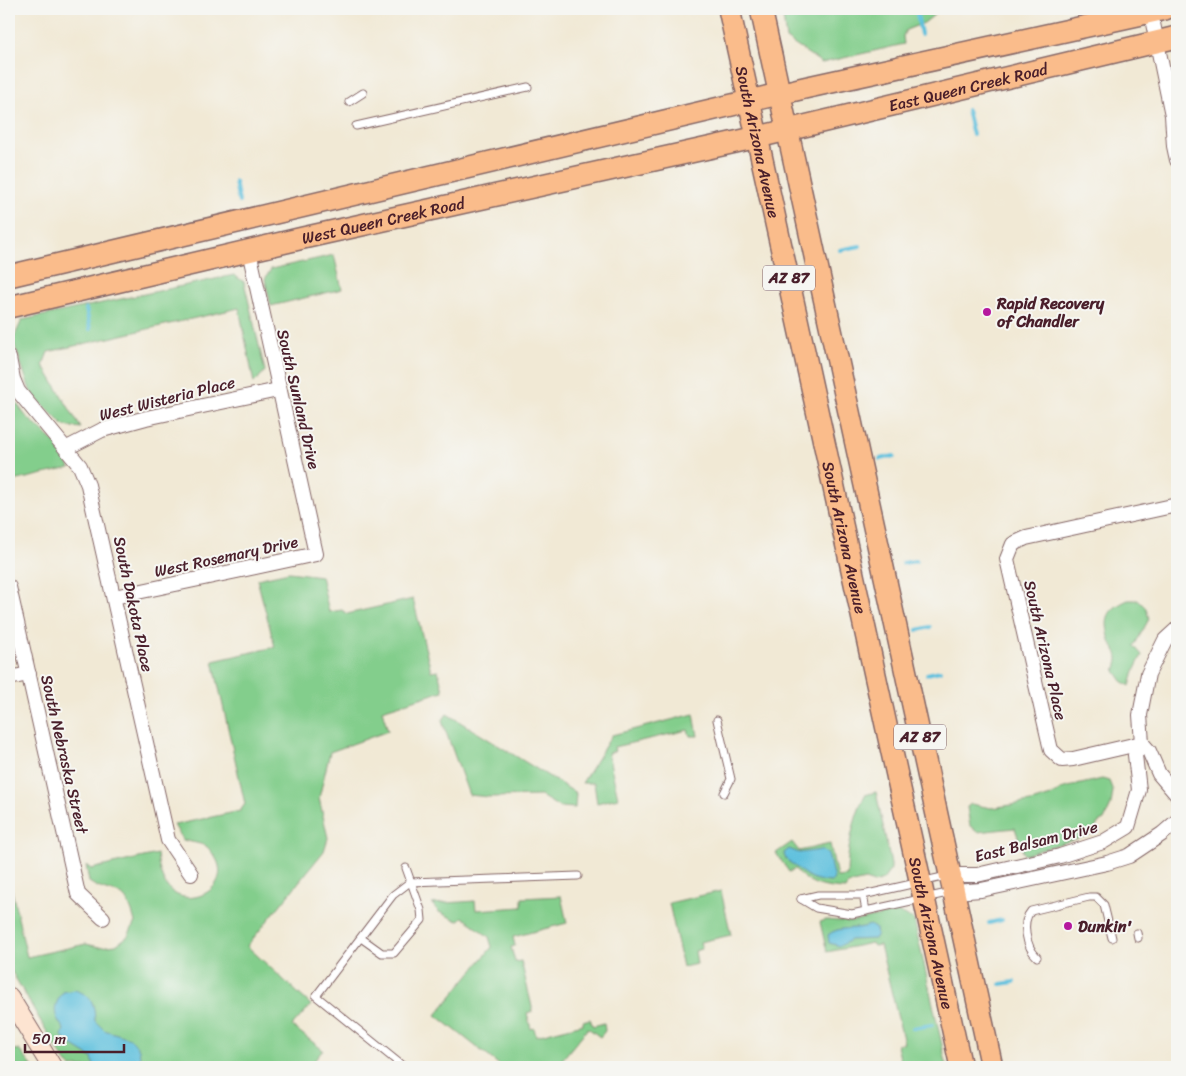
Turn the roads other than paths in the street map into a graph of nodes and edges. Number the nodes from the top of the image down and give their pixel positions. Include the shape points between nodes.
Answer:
1 (729, 9) edge
2 (761, 9) edge
3 (1155, 10) edge
4 (1167, 40) edge
5 (528, 88) dead end
6 (362, 93) dead end
7 (780, 94) junction
8 (750, 101) junction
9 (349, 102) dead end
10 (1175, 118) edge
11 (356, 126) dead end
12 (788, 130) junction
13 (758, 137) junction
14 (1177, 160) edge
15 (249, 251) junction
16 (9, 276) edge
17 (9, 307) edge
18 (9, 358) edge
19 (278, 390) junction
20 (67, 448) junction
21 (868, 498) junction
22 (838, 504) junction
23 (1177, 505) edge
24 (316, 554) joint
25 (9, 588) edge
26 (114, 598) junction
27 (1177, 629) edge
28 (29, 674) junction
29 (9, 678) edge
30 (717, 720) dead end
31 (1142, 743) junction
32 (1166, 784) junction
33 (1139, 790) junction
34 (724, 793) dead end
35 (1177, 795) edge
36 (1177, 821) edge
37 (406, 868) dead end
38 (191, 874) dead end
39 (578, 876) dead end
40 (410, 882) junction
41 (952, 884) junction
42 (923, 890) junction
43 (863, 895) junction
44 (866, 911) junction
45 (103, 918) dead end
46 (361, 938) junction
47 (1112, 938) dead end
48 (1036, 957) dead end
49 (9, 997) edge
50 (52, 1067) edge
51 (404, 1067) edge
52 (961, 1067) edge
53 (992, 1067) edge

1 - 8 main road, South Arizona Avenue / AZ 87
2 - 7 main road, South Arizona Avenue / AZ 87
3 - 4 street
3 - 7 main road, East Queen Creek Road
4 - 10 street
4 - 12 main road, East Queen Creek Road
5 - 11 lane
6 - 9 lane
7 - 8 main road, East Queen Creek Road
7 - 12 main road, South Arizona Avenue / AZ 87
8 - 13 main road, South Arizona Avenue / AZ 87
8 - 16 main road, West Queen Creek Road
10 - 14 street
12 - 13 main road, East Queen Creek Road
12 - 21 main road, South Arizona Avenue / AZ 87
13 - 15 main road, West Queen Creek Road
13 - 22 main road, South Arizona Avenue / AZ 87
15 - 17 main road, West Queen Creek Road
15 - 19 street, South Sunland Drive
18 - 20 street, South Dakota Place via 18,391
19 - 20 street, West Wisteria Place via 102,430
19 - 24 street, South Sunland Drive
20 - 26 street, South Dakota Place via 88,485
21 - 22 main road
21 - 41 main road, South Arizona Avenue / AZ 87
22 - 42 main road, South Arizona Avenue / AZ 87
23 - 31 street, South Arizona Place via 1026,538 1013,544 1007,559 1051,750 1062,760
24 - 26 street, West Rosemary Drive
25 - 28 street, South Nebraska Street
26 - 38 street, South Dakota Place via 168,840
27 - 31 street via 1165,640 1148,674 1140,715
28 - 29 street
28 - 45 street, South Nebraska Street via 78,894
30 - 34 lane via 731,778
31 - 32 street
31 - 33 street, East Balsam Drive via 1135,755
32 - 33 street via 1152,784
32 - 35 street
33 - 41 street, East Balsam Drive via 1128,827 1103,842
36 - 41 street, East Balsam Drive via 1129,856 1107,863 980,890
37 - 40 lane
39 - 40 lane
40 - 46 lane via 393,895
40 - 46 lane via 422,920 394,953 382,954
41 - 42 lane
41 - 42 lane
41 - 53 main road, South Arizona Avenue / AZ 87
42 - 43 lane
42 - 44 lane
42 - 52 main road, South Arizona Avenue / AZ 87
43 - 44 lane
43 - 44 lane via 818,895 800,899 832,913
46 - 51 lane via 316,996
47 - 48 lane via 1104,905 1096,897 1049,906 1031,911 1026,921 1028,942
49 - 50 street

